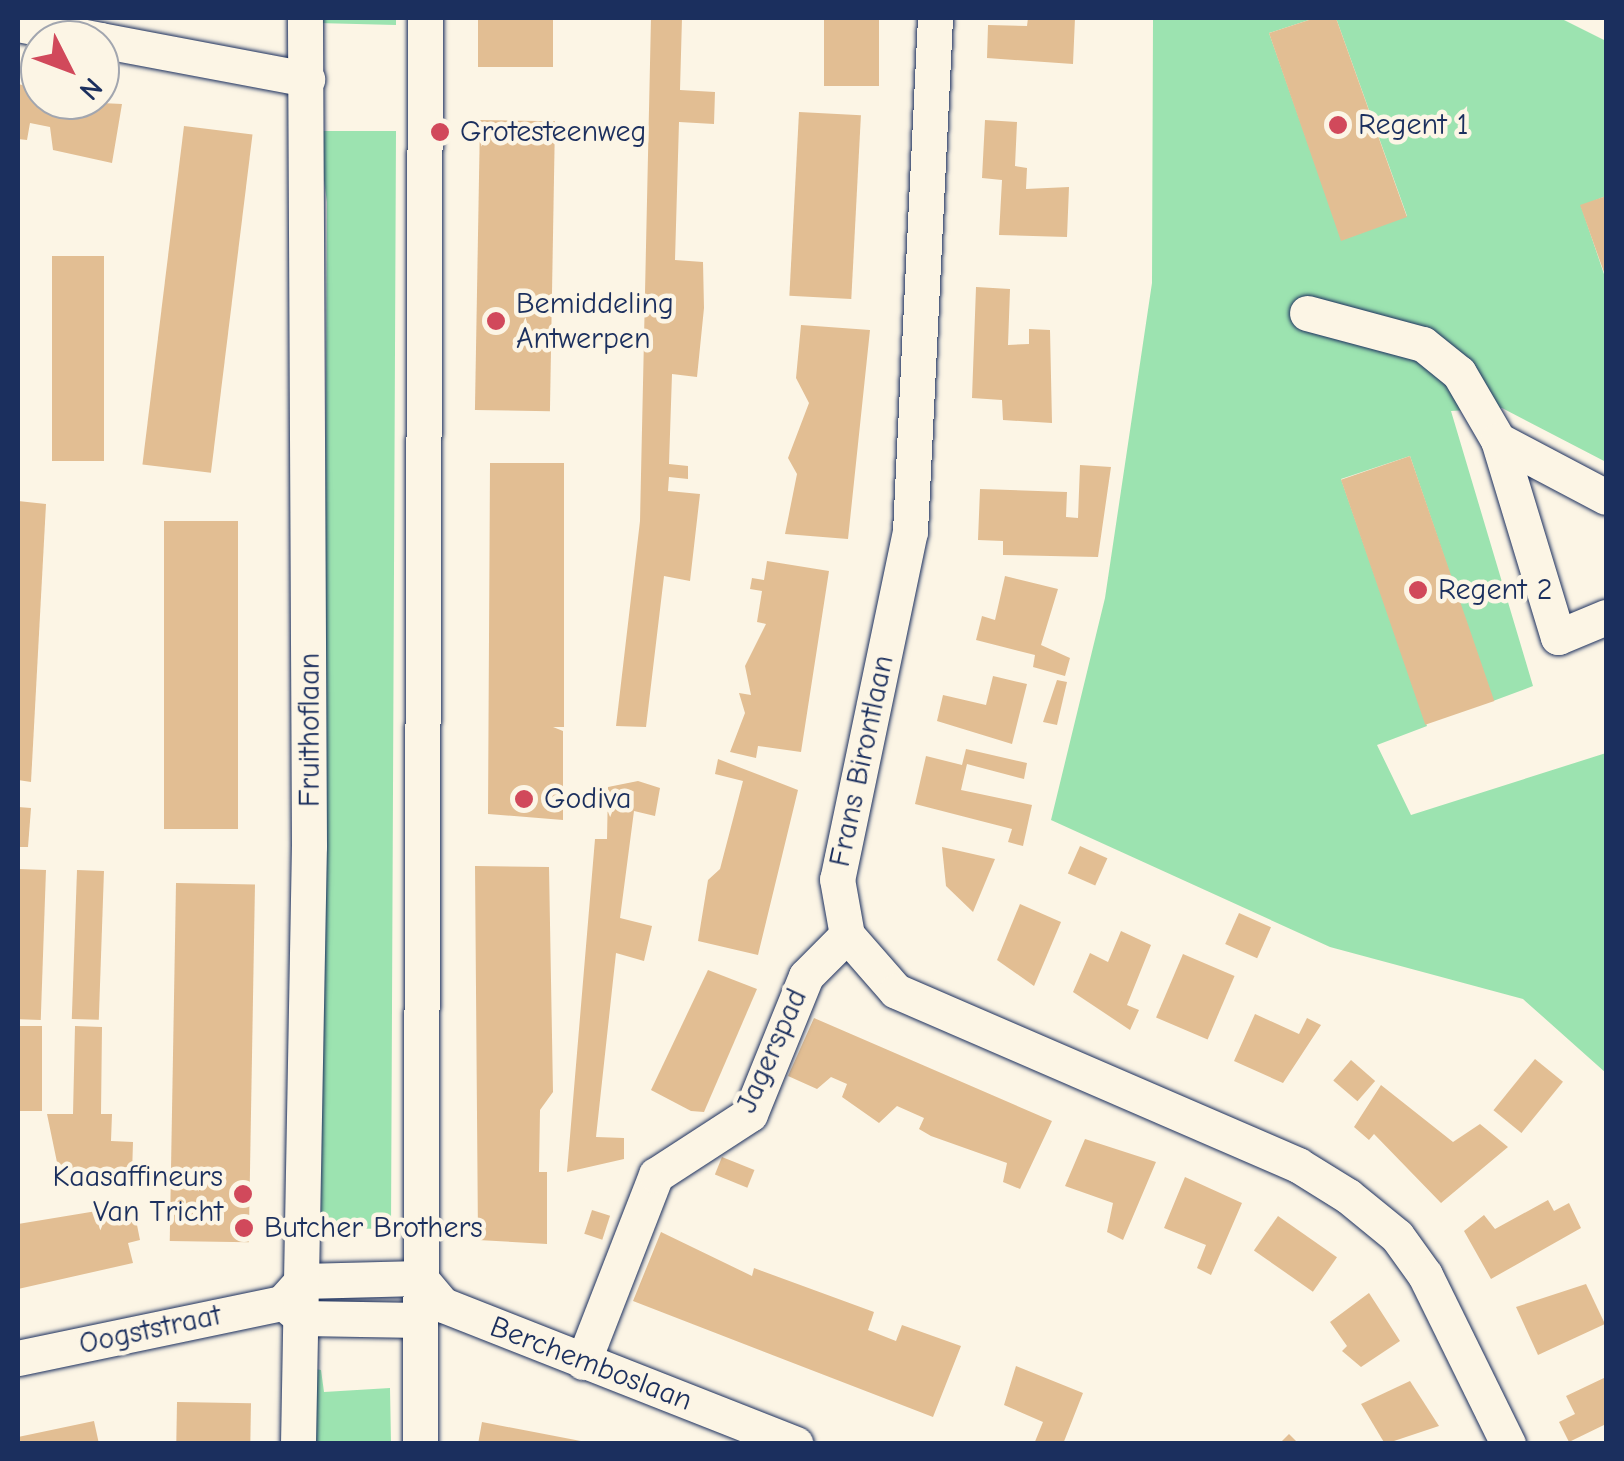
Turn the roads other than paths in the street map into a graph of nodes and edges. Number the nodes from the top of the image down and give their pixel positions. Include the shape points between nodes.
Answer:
1 (306, 18) edge
2 (425, 18) edge
3 (935, 18) edge
4 (120, 44) edge
5 (307, 79) junction
6 (1306, 313) dead end
7 (1498, 440) junction
8 (1606, 497) edge
9 (1606, 617) edge
10 (847, 935) junction
11 (296, 1301) junction
12 (428, 1301) junction
13 (18, 1358) edge
14 (582, 1362) junction
15 (298, 1444) edge
16 (420, 1444) edge
17 (796, 1444) edge
18 (1508, 1444) edge

1 - 5 street, Fruithoflaan
2 - 12 street
3 - 10 street, Frans Birontlaan via 910,530 836,879
4 - 5 street
5 - 11 street, Fruithoflaan
6 - 7 street via 1422,344 1459,373
7 - 8 street
7 - 9 street via 1558,637
10 - 14 street, Jagerspad via 806,976 750,1114 656,1175
10 - 18 street, Frans Birontlaan via 896,992 1348,1196 1397,1236 1425,1275
11 - 12 street, Oogststraat
11 - 13 street, Oogststraat
11 - 15 street, Fruithoflaan
12 - 14 street, Berchemboslaan
12 - 16 street
14 - 17 street, Berchemboslaan

